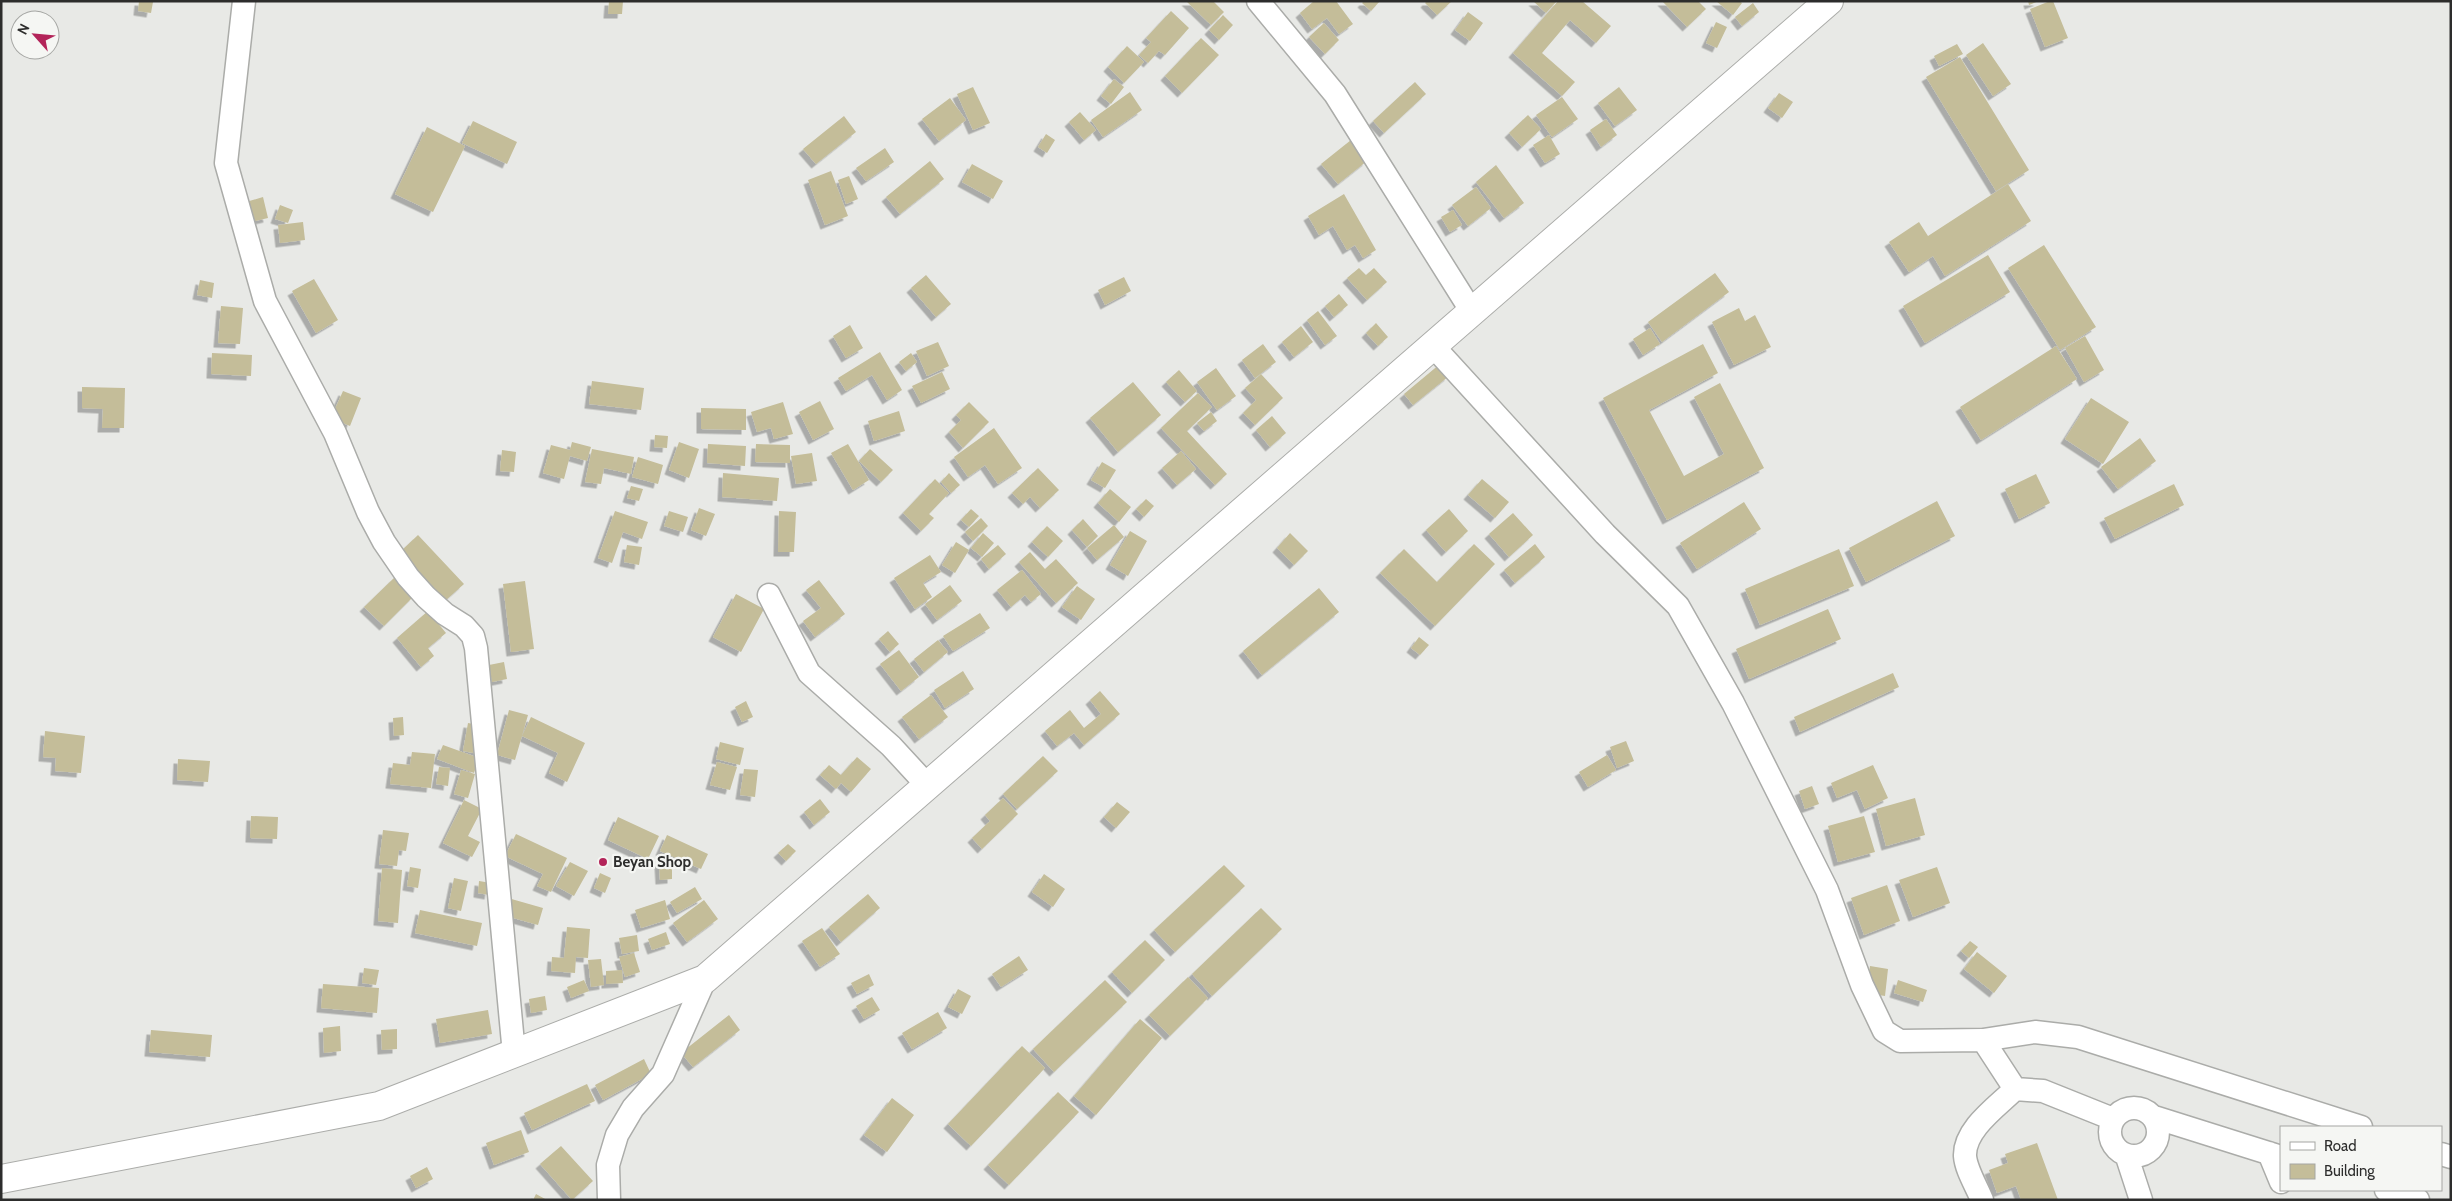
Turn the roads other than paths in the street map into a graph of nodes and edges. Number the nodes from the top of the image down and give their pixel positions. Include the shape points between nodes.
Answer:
1 (244, 1) edge
2 (1258, 1) edge
3 (1829, 1) edge
4 (1472, 312) junction
5 (1433, 346) junction
6 (769, 595) dead end
7 (928, 785) junction
8 (705, 978) junction
9 (1983, 1040) junction
10 (514, 1054) junction
11 (2015, 1089) junction
12 (2154, 1117) junction
13 (2114, 1118) junction
14 (2358, 1126) edge
15 (2275, 1155) edge
16 (2128, 1157) junction
17 (2280, 1178) edge
18 (1, 1179) edge
19 (2389, 1191) edge
20 (610, 1200) edge
21 (1982, 1200) edge
22 (2141, 1200) edge
23 (2418, 1200) edge

1 - 10 street via 226,163 265,301 335,433 384,542 426,597 473,636
2 - 4 street via 1335,94
3 - 4 highway
4 - 5 highway
5 - 7 highway
5 - 9 street via 1605,534 1678,606 1733,703 1827,890 1862,985 1884,1031 1900,1041
6 - 7 street via 809,673 891,746
7 - 8 highway
8 - 10 highway
8 - 20 street via 663,1074 633,1108 617,1135 608,1165
9 - 11 street
9 - 14 street via 2035,1032 2078,1037
10 - 18 highway via 379,1106
11 - 13 street via 2043,1090
11 - 21 street via 1975,1129 1966,1144 1965,1157
12 - 13 street via 2141,1108 2126,1109
12 - 15 street
12 - 16 street via 2160,1131 2155,1146 2143,1156
13 - 16 street via 2109,1134 2114,1148
15 - 17 street
16 - 22 street
19 - 23 street

